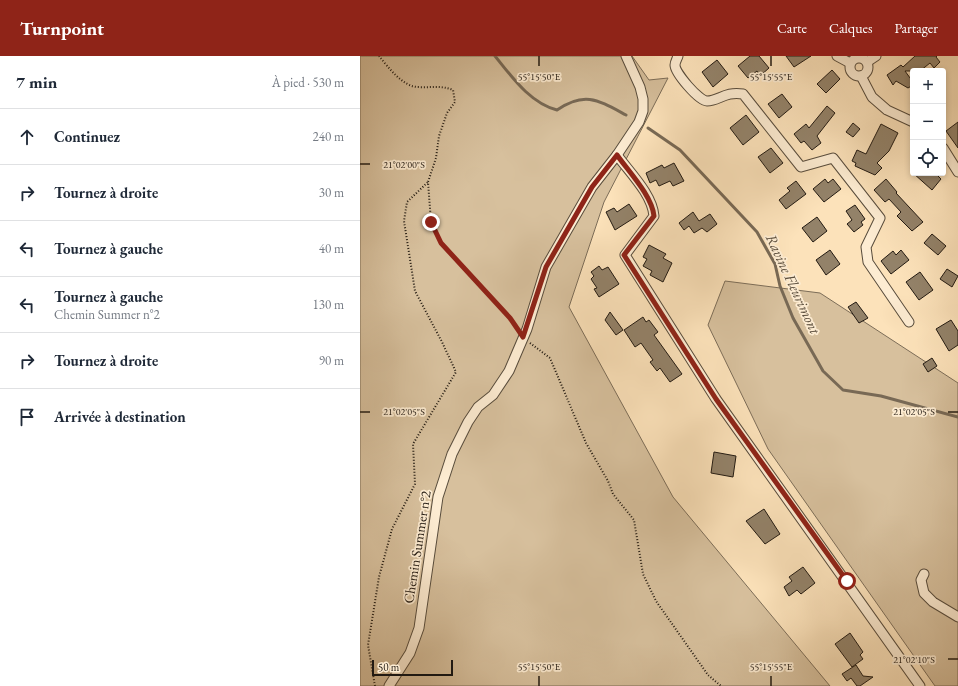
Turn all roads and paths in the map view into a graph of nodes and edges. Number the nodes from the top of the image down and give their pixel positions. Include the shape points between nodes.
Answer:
1 (379, 56) edge
2 (626, 56) edge
3 (678, 56) edge
4 (837, 56) edge
5 (876, 56) edge
6 (867, 62) junction
7 (850, 63) junction
8 (861, 76) junction
9 (910, 121) edge
10 (946, 153) edge
11 (617, 155) junction
12 (958, 172) edge
13 (428, 182) junction
14 (909, 322) dead end
15 (523, 337) junction
16 (924, 574) dead end
17 (958, 617) edge
18 (375, 686) edge
19 (389, 686) edge
20 (721, 686) edge
21 (920, 686) edge

1 - 13 path via 401,80 416,87 446,87 453,90 455,102 447,113 439,136 436,158
2 - 11 street, Chemin Summer n°2 via 640,87 643,111 639,122
3 - 14 street via 675,64 677,71 700,98 708,101 732,92 743,94 801,167 833,158 880,218 866,247 868,262
4 - 7 street
5 - 6 street
6 - 7 street via 859,58
6 - 8 street via 866,74
7 - 8 street via 852,74
8 - 9 street via 872,97 887,110
10 - 12 street
11 - 15 street, Chemin Summer n°2 via 592,187 546,267
11 - 21 street via 648,198 654,216 624,255 716,399
13 - 15 path via 431,222 441,243 510,318
13 - 18 path via 407,202 404,221 415,291 456,372 413,444 416,484 392,529 380,576 368,645
15 - 19 street, Chemin Summer n°2 via 508,372 493,395 478,408 468,422 452,454 438,497 419,628 410,653
15 - 20 path via 550,358 586,443 613,494 634,520 643,574 656,601 708,675
16 - 17 street via 921,580 924,593 932,602

